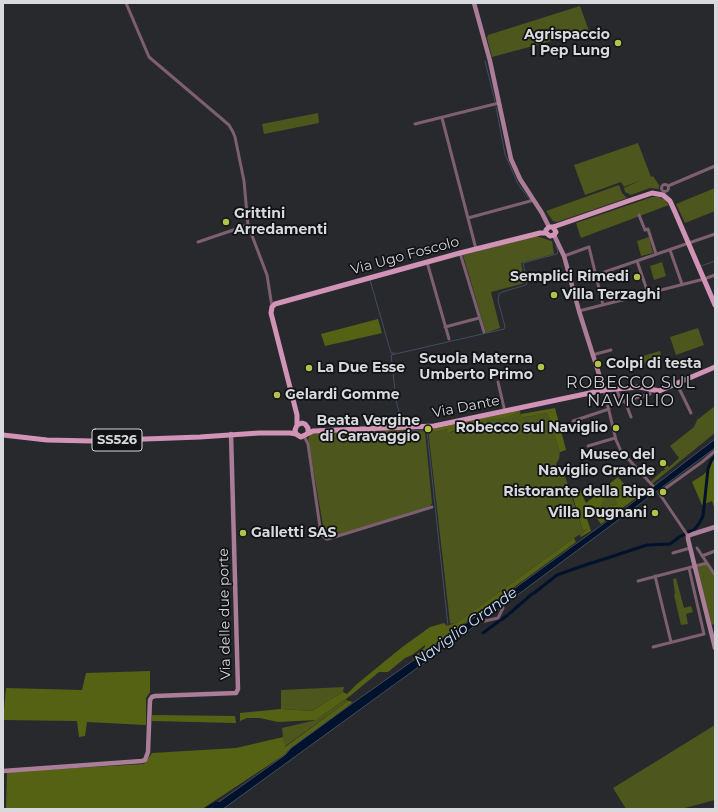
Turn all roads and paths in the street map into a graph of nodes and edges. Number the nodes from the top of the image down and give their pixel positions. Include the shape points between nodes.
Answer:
1 (126, 3) edge
2 (474, 3) edge
3 (499, 103) junction
4 (442, 118) junction
5 (414, 124) dead end
6 (715, 166) edge
7 (668, 186) junction
8 (664, 193) junction
9 (534, 200) junction
10 (639, 215) dead end
11 (468, 218) junction
12 (248, 224) junction
13 (551, 227) junction
14 (546, 233) junction
15 (715, 234) edge
16 (554, 236) junction
17 (198, 242) dead end
18 (689, 243) junction
19 (476, 249) junction
20 (670, 250) junction
21 (460, 253) junction
22 (656, 254) junction
23 (564, 256) junction
24 (637, 261) junction
25 (427, 262) junction
26 (596, 275) junction
27 (715, 275) edge
28 (704, 279) junction
29 (682, 284) junction
30 (648, 293) junction
31 (713, 293) edge
32 (715, 304) edge
33 (603, 305) junction
34 (272, 307) junction
35 (579, 311) junction
36 (479, 318) junction
37 (445, 327) junction
38 (484, 332) dead end
39 (449, 339) dead end
40 (611, 350) dead end
41 (592, 356) junction
42 (715, 367) edge
43 (498, 382) dead end
44 (677, 384) junction
45 (604, 390) junction
46 (617, 390) junction
47 (654, 390) junction
48 (625, 401) junction
49 (609, 409) junction
50 (296, 411) junction
51 (505, 412) junction
52 (691, 412) dead end
53 (631, 417) dead end
54 (573, 421) dead end
55 (303, 424) junction
56 (296, 429) junction
57 (231, 434) junction
58 (306, 434) junction
59 (3, 436) edge
60 (615, 438) junction
61 (588, 446) dead end
62 (715, 451) edge
63 (653, 486) dead end
64 (432, 506) dead end
65 (715, 527) edge
66 (688, 536) junction
67 (690, 548) junction
68 (697, 548) dead end
69 (715, 552) edge
70 (673, 553) dead end
71 (702, 556) junction
72 (707, 562) junction
73 (694, 567) junction
74 (688, 568) junction
75 (715, 575) edge
76 (655, 576) junction
77 (638, 580) dead end
78 (503, 608) dead end
79 (485, 621) dead end
80 (671, 642) junction
81 (654, 647) dead end
82 (715, 648) edge
83 (3, 770) edge

1 - 12 street via 150,56 233,132 244,181
2 - 3 street
3 - 4 street
3 - 9 street via 513,163
4 - 5 street
4 - 11 street
6 - 7 street
7 - 8 street
7 - 8 street via 662,186
8 - 13 main road via 652,193
8 - 18 main road
9 - 11 street
9 - 13 street
10 - 22 street via 644,230 648,229
11 - 19 street
12 - 17 street
12 - 34 street via 267,274
13 - 14 main road
13 - 16 main road via 555,230
14 - 16 main road
14 - 19 main road, Via Ugo Foscolo
15 - 18 street
16 - 23 street
18 - 20 street
18 - 28 main road
19 - 21 main road, Via Ugo Foscolo
20 - 22 street
20 - 29 street
21 - 25 main road, Via Ugo Foscolo
21 - 36 street
22 - 24 street
23 - 26 street via 589,247
23 - 35 street
24 - 26 street
24 - 30 street
25 - 34 main road, Via Ugo Foscolo via 275,304
25 - 37 street
26 - 33 street
27 - 28 street
28 - 29 street
28 - 31 main road
29 - 30 street
30 - 33 street
31 - 32 main road
33 - 35 street
34 - 50 main road via 271,313
35 - 41 street
36 - 37 street
36 - 38 street
37 - 39 street
40 - 41 street
41 - 45 street
42 - 44 main road, SS526
43 - 51 street
44 - 47 main road, SS526
44 - 52 street
45 - 46 main road, SS526
45 - 49 street
45 - 51 main road, Via Dante / SS526
46 - 47 main road, SS526 via 640,387
46 - 48 street via 620,402
47 - 48 street via 650,394
48 - 53 street
49 - 54 street
49 - 60 street
50 - 55 main road
50 - 56 main road
51 - 58 main road, Via Dante / SS526 via 434,426 317,430
55 - 56 main road, SS526
55 - 58 main road via 307,427
56 - 57 main road, SS526 via 285,432
56 - 58 main road, SS526 via 299,436
57 - 59 main road, SS526 via 91,441
57 - 83 street, Via delle due porte via 238,689 236,693 152,697 148,752 142,761
58 - 64 street via 321,534 326,539
60 - 61 street
60 - 63 street via 621,451
62 - 66 street via 658,493
65 - 66 street
66 - 67 street
67 - 70 street
67 - 73 street
68 - 71 street
69 - 71 street
71 - 72 street
72 - 73 street
72 - 75 street
73 - 74 street
73 - 82 street
74 - 76 street
74 - 80 street via 704,634
76 - 77 street
76 - 80 street
78 - 79 street via 499,620
80 - 81 street

